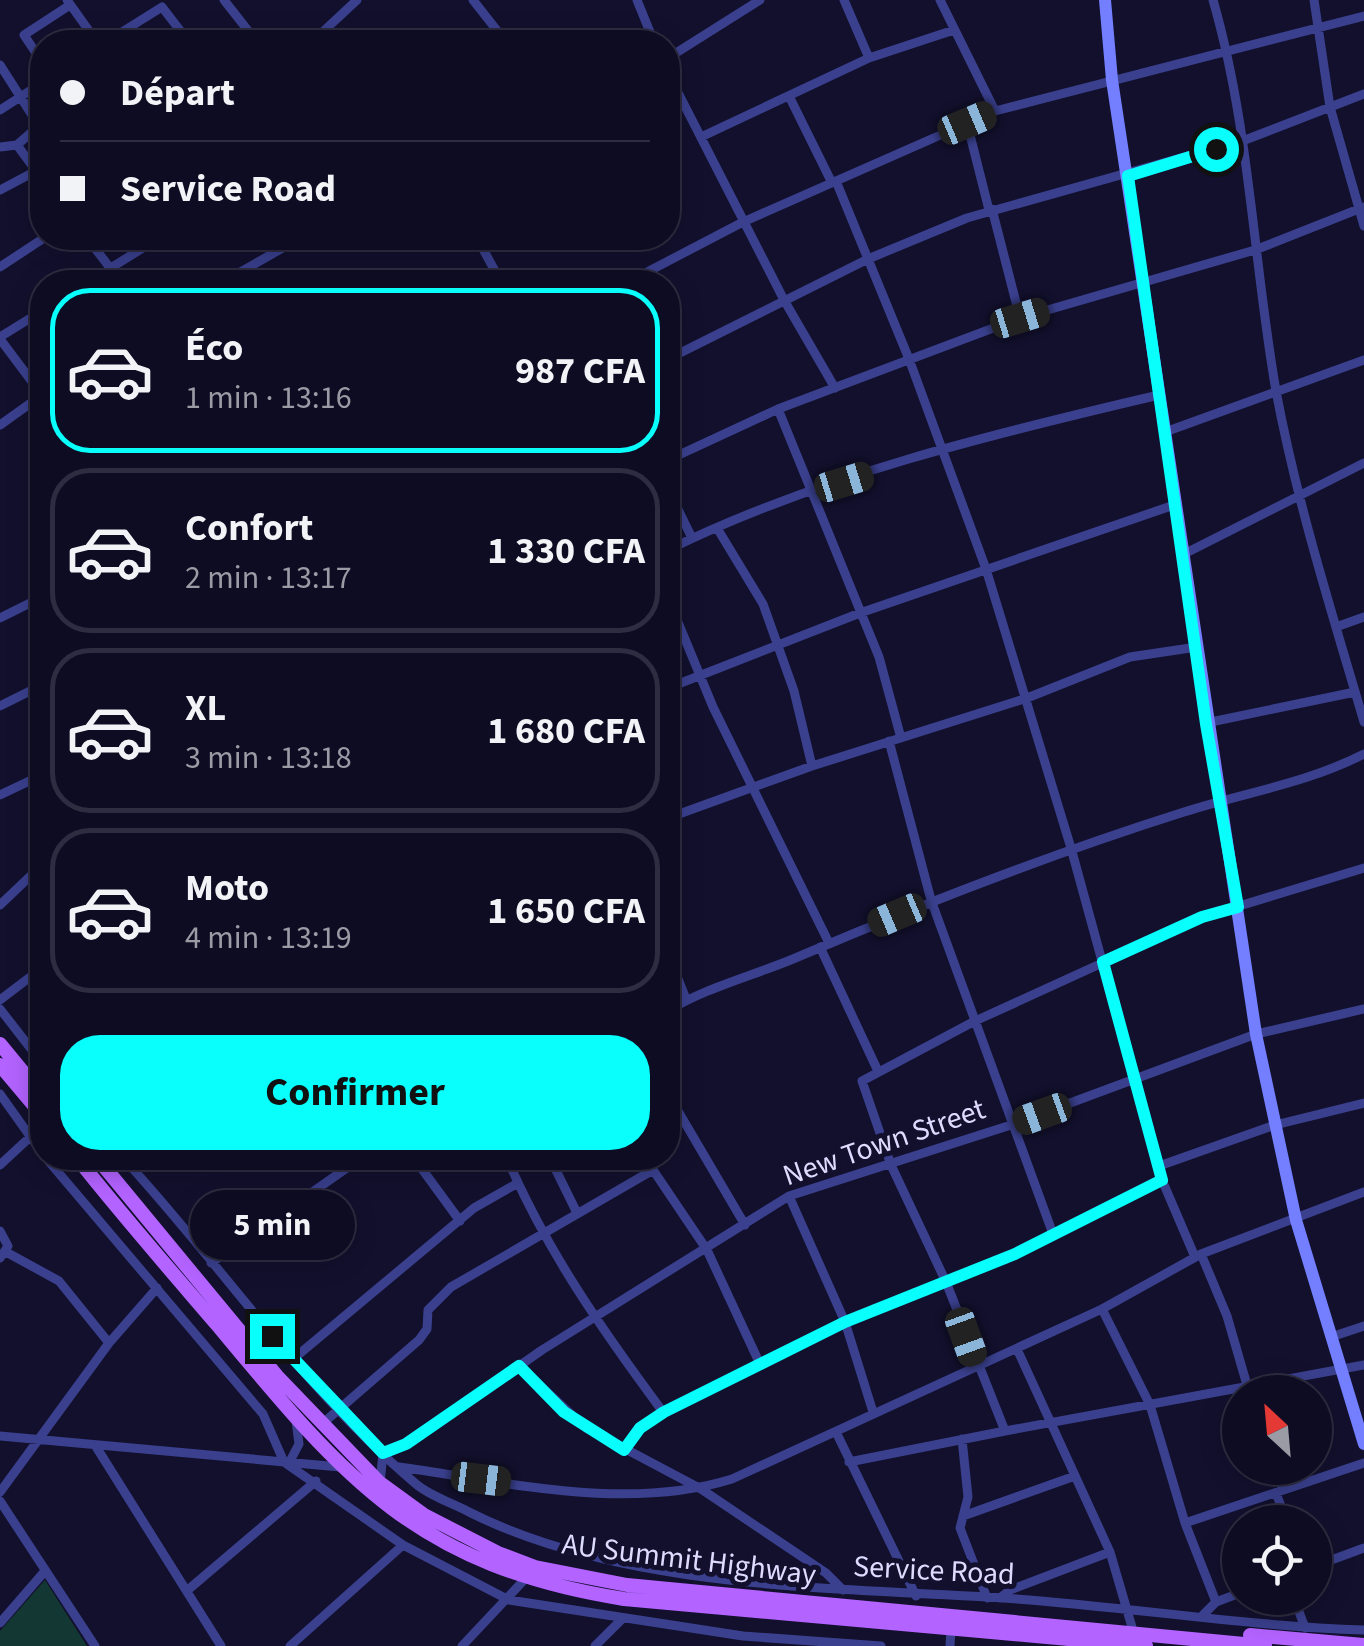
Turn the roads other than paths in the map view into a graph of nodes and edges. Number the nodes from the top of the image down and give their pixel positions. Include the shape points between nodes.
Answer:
1 (224, 0) edge
2 (357, 0) edge
3 (474, 0) edge
4 (636, 0) edge
5 (760, 0) edge
6 (844, 0) edge
7 (940, 0) edge
8 (1106, 0) edge
9 (1214, 0) edge
10 (1314, 0) edge
11 (69, 2) edge
12 (1364, 16) edge
13 (1316, 29) junction
14 (31, 30) edge
15 (89, 30) edge
16 (125, 30) edge
17 (180, 30) edge
18 (248, 30) edge
19 (325, 30) edge
20 (497, 30) edge
21 (649, 30) edge
22 (954, 30) junction
23 (1227, 48) junction
24 (680, 50) edge
25 (869, 58) junction
26 (0, 65) edge
27 (1112, 80) junction
28 (30, 89) edge
29 (22, 94) junction
30 (1364, 94) edge
31 (680, 96) edge
32 (790, 98) junction
33 (30, 107) edge
34 (1330, 107) junction
35 (0, 110) edge
36 (995, 111) junction
37 (967, 123) junction
38 (30, 134) edge
39 (701, 137) junction
40 (1245, 140) junction
41 (17, 144) junction
42 (0, 148) edge
43 (30, 164) edge
44 (1128, 176) junction
45 (30, 179) edge
46 (834, 182) junction
47 (0, 190) edge
48 (1361, 208) edge
49 (990, 210) junction
50 (743, 222) junction
51 (1364, 226) edge
52 (30, 247) edge
53 (96, 250) edge
54 (139, 250) edge
55 (279, 250) edge
56 (1254, 250) junction
57 (868, 259) junction
58 (0, 267) edge
59 (110, 269) joint
60 (244, 270) edge
61 (651, 270) edge
62 (1142, 280) junction
63 (784, 300) junction
64 (1020, 318) junction
65 (30, 319) edge
66 (0, 338) edge
67 (680, 353) edge
68 (909, 359) junction
69 (1364, 360) edge
70 (30, 379) edge
71 (835, 388) junction
72 (1277, 393) junction
73 (1159, 394) junction
74 (30, 403) edge
75 (778, 409) junction
76 (0, 425) edge
77 (1165, 432) junction
78 (942, 452) junction
79 (680, 454) edge
80 (1364, 463) edge
81 (811, 493) junction
82 (1300, 497) junction
83 (1177, 504) junction
84 (680, 514) edge
85 (718, 528) junction
86 (692, 538) junction
87 (680, 544) edge
88 (1184, 554) junction
89 (986, 569) junction
90 (30, 602) edge
91 (860, 613) junction
92 (1364, 616) edge
93 (0, 618) edge
94 (680, 626) edge
95 (1336, 627) junction
96 (779, 647) junction
97 (1197, 647) junction
98 (701, 676) junction
99 (680, 684) edge
100 (30, 691) edge
101 (1355, 692) junction
102 (1026, 698) junction
103 (0, 706) edge
104 (1364, 722) edge
105 (1206, 724) junction
106 (901, 738) junction
107 (889, 742) junction
108 (1364, 754) edge
109 (812, 766) junction
110 (30, 781) edge
111 (756, 786) junction
112 (0, 795) edge
113 (1220, 800) junction
114 (680, 814) edge
115 (1071, 848) junction
116 (1364, 868) edge
117 (30, 876) edge
118 (931, 900) junction
119 (0, 905) edge
120 (1238, 907) junction
121 (824, 945) junction
122 (1103, 962) junction
123 (30, 977) edge
124 (680, 985) edge
125 (0, 1000) edge
126 (686, 1000) junction
127 (680, 1004) edge
128 (1364, 1008) edge
129 (0, 1009) edge
130 (973, 1022) junction
131 (1256, 1034) junction
132 (0, 1044) edge
133 (30, 1048) edge
134 (0, 1064) edge
135 (877, 1069) junction
136 (30, 1080) edge
137 (1132, 1081) junction
138 (0, 1094) edge
139 (30, 1100) edge
140 (1364, 1103) edge
141 (680, 1114) edge
142 (1275, 1124) junction
143 (1011, 1126) junction
144 (29, 1136) joint
145 (891, 1164) junction
146 (0, 1165) edge
147 (1159, 1166) junction
148 (57, 1170) edge
149 (86, 1170) edge
150 (107, 1170) edge
151 (133, 1170) edge
152 (340, 1170) edge
153 (423, 1170) edge
154 (512, 1170) edge
155 (556, 1170) edge
156 (653, 1170) joint
157 (1162, 1180) junction
158 (518, 1183) junction
159 (1364, 1192) edge
160 (789, 1196) junction
161 (577, 1212) junction
162 (1296, 1220) junction
163 (460, 1221) junction
164 (745, 1225) junction
165 (0, 1232) edge
166 (543, 1232) junction
167 (1053, 1234) junction
168 (707, 1250) junction
169 (3, 1255) edge
170 (1198, 1255) junction
171 (211, 1263) junction
172 (946, 1282) junction
173 (157, 1288) junction
174 (1102, 1309) junction
175 (594, 1318) junction
176 (845, 1322) junction
177 (1364, 1326) edge
178 (1331, 1337) junction
179 (109, 1343) junction
180 (1017, 1349) junction
181 (292, 1360) junction
182 (760, 1364) junction
183 (976, 1364) junction
184 (1364, 1365) edge
185 (519, 1366) junction
186 (1341, 1370) junction
187 (1244, 1375) edge
188 (1318, 1375) edge
189 (1222, 1394) edge
190 (1150, 1405) junction
191 (339, 1409) junction
192 (664, 1412) junction
193 (873, 1412) junction
194 (296, 1418) junction
195 (1052, 1424) junction
196 (321, 1425) junction
197 (836, 1432) junction
198 (1005, 1432) junction
199 (0, 1436) edge
200 (962, 1439) junction
201 (40, 1440) junction
202 (1364, 1444) edge
203 (95, 1445) junction
204 (624, 1450) junction
205 (383, 1453) junction
206 (287, 1462) junction
207 (850, 1462) junction
208 (1364, 1463) edge
209 (340, 1467) junction
210 (399, 1467) junction
211 (1075, 1476) junction
212 (316, 1481) junction
213 (380, 1483) junction
214 (1278, 1485) edge
215 (701, 1489) junction
216 (0, 1492) edge
217 (1280, 1492) junction
218 (0, 1501) edge
219 (1283, 1505) edge
220 (963, 1516) junction
221 (1185, 1523) junction
222 (402, 1545) junction
223 (1364, 1548) edge
224 (1110, 1552) junction
225 (1332, 1560) edge
226 (46, 1570) junction
227 (525, 1579) junction
228 (189, 1589) junction
229 (843, 1590) junction
230 (916, 1596) junction
231 (987, 1598) junction
232 (1000, 1598) junction
233 (509, 1600) junction
234 (1222, 1600) edge
235 (1216, 1602) junction
236 (1129, 1610) junction
237 (1300, 1615) edge
238 (1202, 1616) junction
239 (620, 1620) junction
240 (0, 1622) edge
241 (951, 1628) junction
242 (1305, 1628) junction
243 (1364, 1630) edge
244 (743, 1636) junction
245 (1136, 1641) edge
246 (852, 1645) edge
247 (1364, 1645) edge
248 (95, 1646) edge
249 (221, 1646) edge
250 (290, 1646) edge
251 (462, 1646) edge
252 (595, 1646) edge
253 (732, 1646) edge
254 (881, 1646) edge
255 (950, 1646) edge
256 (1264, 1646) edge

1 - 18 street
2 - 19 street
3 - 20 street
4 - 21 street
5 - 24 street
6 - 25 street
7 - 22 street
8 - 27 street
9 - 23 street
10 - 13 street
11 - 14 street
11 - 15 street
12 - 13 street
13 - 23 street
13 - 34 street
16 - 17 street via 162,7
22 - 25 street
22 - 36 street
23 - 27 street
23 - 40 street
25 - 32 street
26 - 29 street
27 - 36 street
27 - 44 street
28 - 29 street
29 - 33 street
29 - 35 street
30 - 34 street
31 - 39 street
32 - 39 street
32 - 46 street
34 - 40 street
34 - 48 street
36 - 37 street
37 - 46 street
37 - 49 street
38 - 41 street
39 - 50 street
40 - 44 street
40 - 56 street
41 - 42 street
41 - 43 street
44 - 49 street
44 - 62 street
45 - 47 street
46 - 50 street
46 - 57 street
48 - 51 street
48 - 56 street
49 - 57 street
49 - 64 street
50 - 61 street
50 - 63 street
52 - 58 street
53 - 59 street
54 - 59 street
55 - 60 street
56 - 62 street
56 - 72 street
57 - 63 street
57 - 68 street
62 - 64 street
62 - 73 street
63 - 67 street
63 - 71 street
64 - 68 street
65 - 66 street
66 - 70 street
68 - 71 street
68 - 78 street
69 - 72 street
71 - 75 street
72 - 77 street
72 - 82 street
73 - 77 street
73 - 78 street
74 - 76 street
75 - 79 street
75 - 81 street
77 - 83 street
78 - 81 street
78 - 89 street
80 - 82 street
81 - 85 street
81 - 91 street
82 - 88 street
82 - 95 street
83 - 88 street
83 - 89 street
84 - 86 street
85 - 86 street
85 - 96 street via 763,604
86 - 87 street
88 - 97 street
89 - 91 street
89 - 102 street
90 - 93 street
91 - 96 street
91 - 106 street
92 - 95 street
94 - 98 street
95 - 101 street
96 - 98 street
96 - 109 street
97 - 102 street via 1130,657
97 - 105 street
98 - 99 street
98 - 111 street
100 - 103 street
101 - 104 street
101 - 105 street
102 - 106 street
102 - 115 street
105 - 113 street
106 - 107 street
107 - 109 street
107 - 118 street
108 - 113 street via 1322,775
109 - 111 street
110 - 112 street
111 - 114 street
111 - 121 street
113 - 115 street
113 - 120 street
115 - 118 street
115 - 122 street
116 - 120 street
117 - 119 street
118 - 121 street
118 - 130 street
120 - 122 street
120 - 131 street
121 - 126 street
121 - 135 street
122 - 130 street
122 - 137 street
123 - 125 street
124 - 126 street
126 - 127 street
128 - 131 street, New Town Street
129 - 133 street
130 - 135 street
130 - 143 street
131 - 137 street, New Town Street
131 - 142 street
132 - 136 main road
134 - 139 main road
135 - 145 street via 862,1080
137 - 143 street, New Town Street
137 - 147 street
138 - 144 street
140 - 142 street
141 - 164 street
142 - 147 street
142 - 162 street
143 - 145 street, New Town Street
143 - 167 street
144 - 146 street
145 - 160 street, New Town Street
145 - 172 street
147 - 157 street
148 - 173 street
149 - 194 main road, AU Summit Highway
150 - 196 main road, AU Summit Highway
151 - 171 street, Service Road
152 - 171 street
153 - 163 street
154 - 158 street
155 - 161 street
156 - 161 street
156 - 168 street
157 - 167 street
157 - 170 street
158 - 163 street
158 - 166 street
159 - 162 street
160 - 164 street, New Town Street
160 - 176 street
161 - 166 street
162 - 170 street
162 - 178 street
163 - 181 street
164 - 168 street, New Town Street
165 - 169 street via 8,1246
166 - 175 street
166 - 191 street via 434,1301 419,1340
167 - 172 street
168 - 175 street, New Town Street
168 - 182 street
169 - 179 street via 59,1281
170 - 174 street
170 - 187 street via 1227,1316
171 - 181 street, Service Road
172 - 176 street
172 - 183 street
173 - 179 street
173 - 206 street via 263,1414
174 - 180 street
174 - 190 street
175 - 185 street, New Town Street
175 - 192 street
176 - 182 street
176 - 193 street
177 - 178 street
178 - 186 street
179 - 201 street
180 - 183 street
180 - 195 street
181 - 191 street, Service Road
182 - 192 street
183 - 193 street
183 - 198 street
184 - 186 street
185 - 204 street via 564,1412
185 - 205 street, New Town Street
186 - 188 street
186 - 202 street
189 - 190 street
190 - 195 street
190 - 221 street
191 - 196 street
191 - 205 street, Service Road
192 - 204 street
193 - 197 street
194 - 206 street via 299,1444
194 - 209 main road, AU Summit Highway
195 - 198 street
195 - 211 street
196 - 213 main road, AU Summit Highway
197 - 207 street
197 - 215 street
198 - 200 street
199 - 201 street
200 - 207 street
200 - 220 street via 968,1498
201 - 203 street
201 - 216 street
203 - 206 street
203 - 228 street
204 - 215 street
205 - 210 street, Service Road
205 - 213 street
206 - 209 street
206 - 212 street
207 - 230 street
208 - 217 street
209 - 227 main road, AU Summit Highway via 417,1528
210 - 215 street via 591,1493
210 - 229 street, Service Road via 418,1486 571,1552
211 - 220 street
211 - 224 street
212 - 222 street
212 - 228 street
213 - 245 main road, AU Summit Highway via 460,1535 574,1577
214 - 217 street
215 - 229 street
217 - 219 street
217 - 221 street
218 - 226 street
220 - 231 street via 960,1528
221 - 235 street
222 - 233 street
222 - 250 street
223 - 225 street
224 - 232 street
224 - 236 street
226 - 240 street
226 - 248 street
227 - 233 street
227 - 241 main road, AU Summit Highway via 624,1599
228 - 249 street
229 - 230 street, Service Road
230 - 231 street, Service Road
231 - 232 street, Service Road
232 - 236 street, Service Road
233 - 239 street
233 - 251 street
234 - 235 street
235 - 238 street
236 - 238 street, Service Road
236 - 245 street
237 - 242 street
238 - 242 street, Service Road
239 - 244 street
239 - 252 street
241 - 245 main road, AU Summit Highway
241 - 255 street
242 - 243 street, Service Road
244 - 246 street
244 - 253 street
245 - 247 main road via 1163,1628
245 - 256 main road, AU Summit Highway
246 - 254 street

